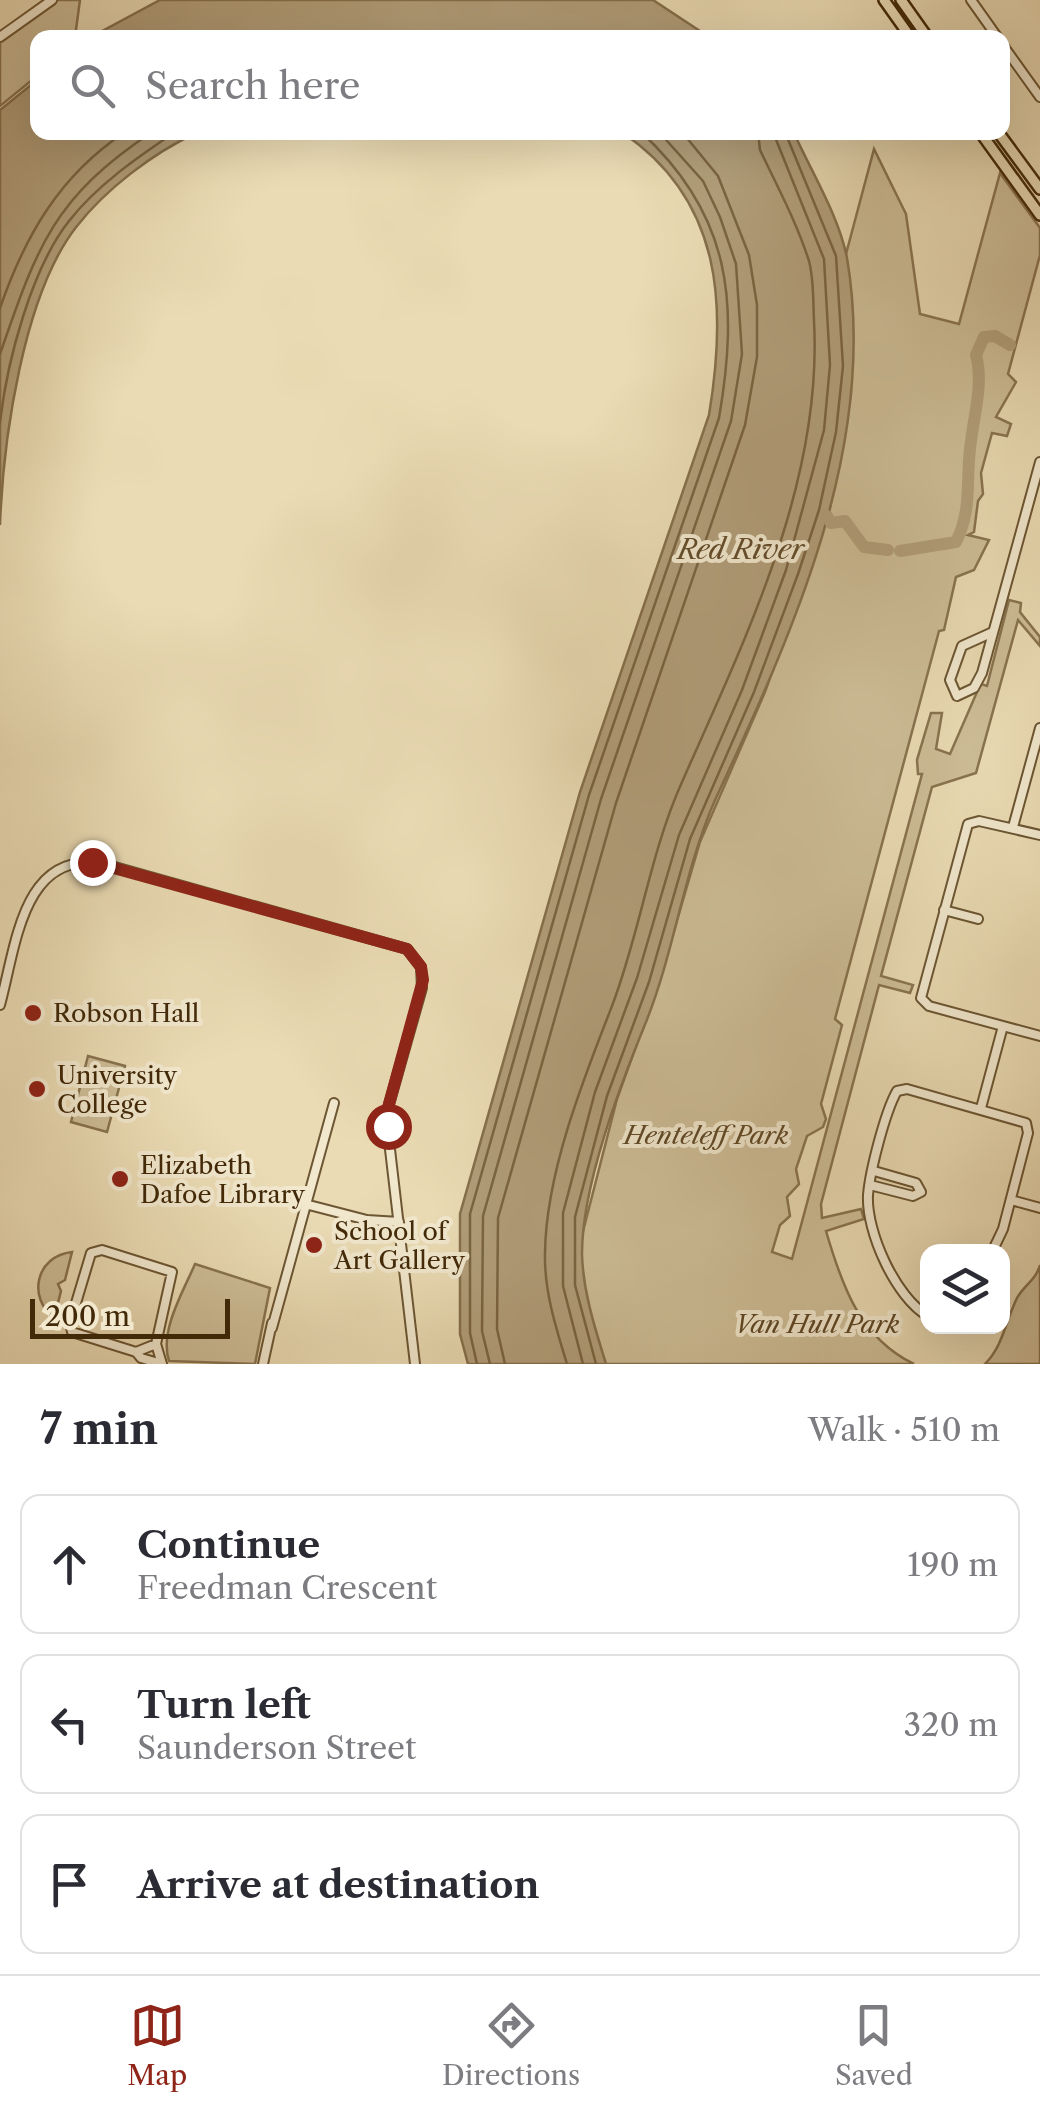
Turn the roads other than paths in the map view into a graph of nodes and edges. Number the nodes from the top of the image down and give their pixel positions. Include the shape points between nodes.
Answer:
1 (52, 0) edge
2 (884, 0) edge
3 (900, 0) edge
4 (971, 0) edge
5 (905, 30) edge
6 (922, 30) edge
7 (992, 30) edge
8 (0, 37) edge
9 (1010, 55) edge
10 (1040, 97) edge
11 (986, 140) edge
12 (1004, 140) edge
13 (1040, 189) edge
14 (1040, 215) edge
15 (1040, 462) edge
16 (993, 632) junction
17 (1040, 728) edge
18 (1013, 827) junction
19 (1040, 835) edge
20 (944, 910) junction
21 (978, 920) dead end
22 (0, 1005) edge
23 (1004, 1026) junction
24 (1040, 1036) edge
25 (334, 1103) dead end
26 (981, 1108) junction
27 (874, 1171) junction
28 (870, 1185) junction
29 (1011, 1200) junction
30 (305, 1204) junction
31 (1040, 1208) edge
32 (399, 1222) junction
33 (995, 1244) edge
34 (920, 1309) edge
35 (156, 1344) junction
36 (136, 1352) junction
37 (162, 1364) edge
38 (263, 1364) edge
39 (415, 1364) edge

1 - 8 street
2 - 5 main road
3 - 6 main road
4 - 7 street
9 - 10 street
11 - 14 main road
12 - 13 main road
15 - 16 street
16 - 16 street via 962,646 950,680 957,696 974,688
17 - 18 street
18 - 19 street
18 - 20 street via 968,824
20 - 21 street
20 - 23 street via 924,1002
22 - 32 street via 34,889 57,869 80,862 398,945 421,967 422,988 386,1115
23 - 24 street
23 - 26 street
25 - 30 street
26 - 27 street via 897,1091
26 - 29 street via 1022,1120 1028,1128
27 - 28 street
27 - 28 street via 916,1183 922,1192 913,1196
28 - 34 street via 869,1204 888,1267
29 - 31 street
29 - 33 street
30 - 32 street
30 - 38 street
32 - 39 street
35 - 36 street
35 - 36 street via 172,1272 102,1250 91,1253 72,1332
35 - 37 street
36 - 37 street

